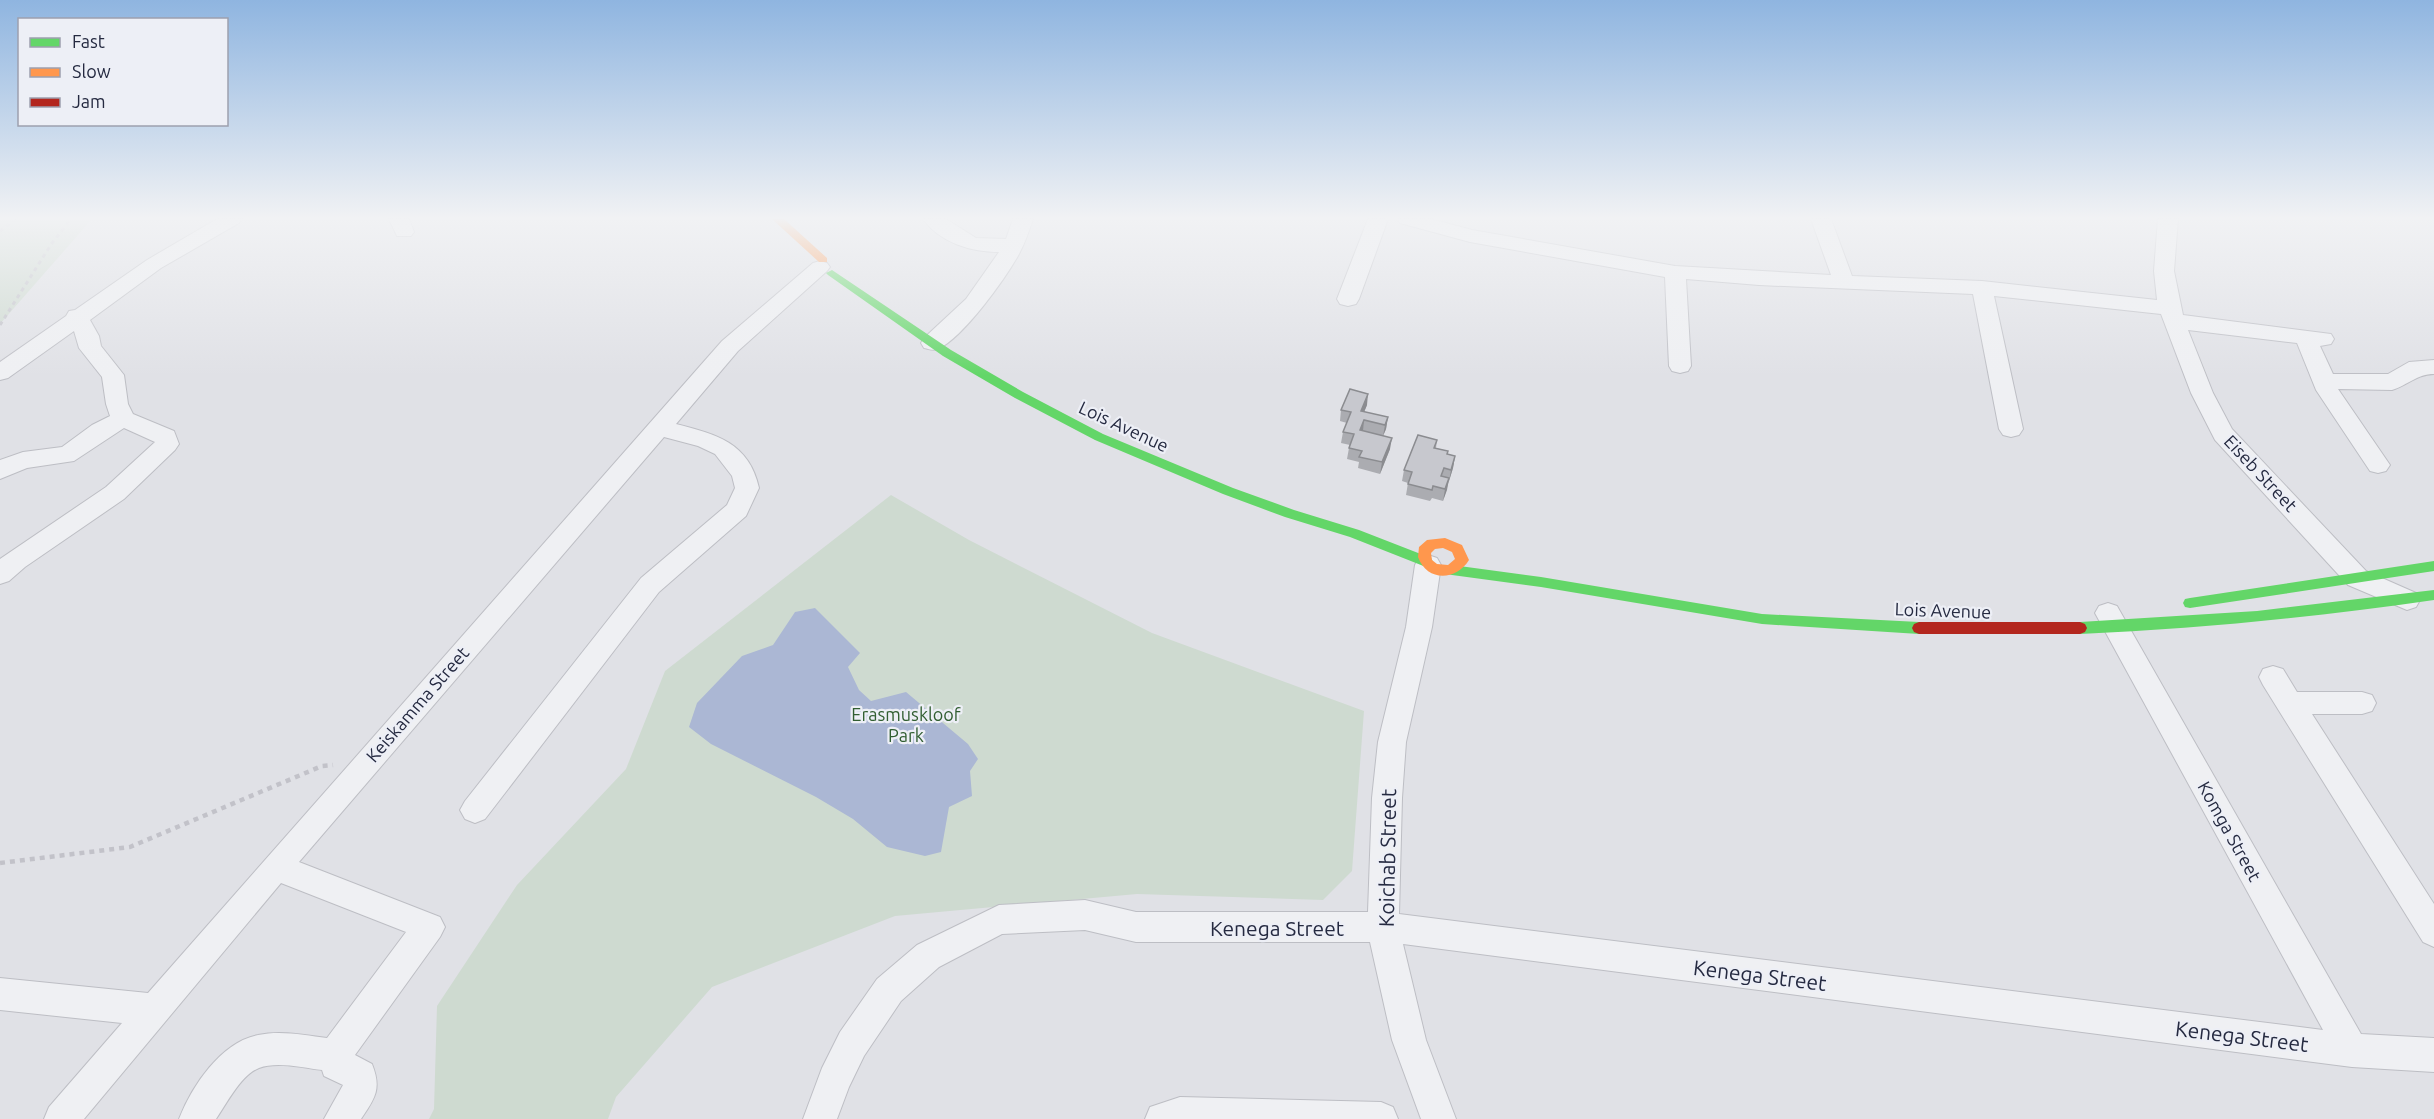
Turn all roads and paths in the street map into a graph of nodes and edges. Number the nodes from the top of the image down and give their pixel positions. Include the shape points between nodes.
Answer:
1 (34, 271) edge
2 (142, 271) edge
3 (824, 271) edge
4 (841, 271) edge
5 (995, 271) edge
6 (1358, 271) edge
7 (1672, 271) edge
8 (1840, 271) edge
9 (2164, 271) edge
10 (1675, 272) junction
11 (1843, 281) junction
12 (1982, 288) junction
13 (1348, 299) dead end
14 (2172, 315) junction
15 (77, 316) junction
16 (0, 325) edge
17 (937, 334) junction
18 (1680, 366) dead end
19 (2434, 367) edge
20 (0, 373) edge
21 (2325, 381) junction
22 (123, 419) junction
23 (658, 426) junction
24 (2011, 429) dead end
25 (2378, 465) dead end
26 (0, 470) edge
27 (1390, 533) dead end
28 (1411, 538) dead end
29 (1474, 553) dead end
30 (1440, 560) junction
31 (1521, 565) dead end
32 (2434, 566) edge
33 (0, 574) edge
34 (2357, 578) junction
35 (2434, 595) edge
36 (2407, 600) junction
37 (1742, 602) dead end
38 (2174, 604) dead end
39 (2360, 606) junction
40 (1797, 607) dead end
41 (1875, 611) dead end
42 (1941, 614) dead end
43 (1986, 614) dead end
44 (2111, 616) junction
45 (2273, 677) dead end
46 (2290, 703) junction
47 (2362, 703) dead end
48 (370, 758) junction
49 (475, 810) dead end
50 (0, 863) edge
51 (276, 867) junction
52 (1383, 927) junction
53 (2434, 932) edge
54 (0, 994) edge
55 (155, 1009) junction
56 (2352, 1050) junction
57 (335, 1055) junction
58 (2434, 1055) edge
59 (1289, 1117) edge
60 (60, 1119) edge
61 (196, 1119) edge
62 (341, 1119) edge
63 (820, 1119) edge
64 (1162, 1119) edge
65 (1382, 1119) edge
66 (1439, 1119) edge

1 - 16 path
2 - 15 street
3 - 23 street, Keiskamma Street via 799,292 783,299 730,346
4 - 17 street, Lois Avenue
5 - 17 street via 972,304
6 - 13 street
7 - 10 street
8 - 11 street
9 - 14 street, Eiseb Street
10 - 11 street
10 - 18 street
11 - 12 street
12 - 14 street
12 - 24 street
14 - 21 street via 2314,338
14 - 34 street, Eiseb Street via 2202,393 2223,434
15 - 20 street
15 - 22 street via 90,348 113,375
17 - 27 street, Lois Avenue via 1024,386 1184,463
17 - 30 street, Lois Avenue via 1019,395 1099,437 1290,514
19 - 21 street via 2417,367 2392,382
21 - 25 street via 2327,390
22 - 26 street via 66,455 23,460
22 - 33 street via 161,434 167,444 115,493
23 - 48 street, Keiskamma Street
23 - 49 street via 723,448 744,474 747,488 737,510 650,585
28 - 30 street, Lois Avenue
29 - 30 street, Lois Avenue
30 - 44 street, Lois Avenue via 1515,578 1676,606 1805,623 2013,630
30 - 52 street, Koichab Street via 1419,627 1392,742
31 - 37 street
32 - 34 street
34 - 36 street, Eiseb Street
34 - 38 street
34 - 39 street
35 - 36 street, Lois Avenue
36 - 39 street, Lois Avenue
39 - 44 street, Lois Avenue via 2240,620
40 - 41 street, Lois Avenue
42 - 43 street, Lois Avenue
44 - 56 street, Komga Street
45 - 46 street
46 - 47 street
46 - 53 street
48 - 50 path via 322,766 130,847
48 - 51 street, Keiskamma Street
51 - 55 street, Keiskamma Street
51 - 57 street via 429,927
52 - 56 street, Kenega Street
52 - 63 street, Kenega Street via 1146,927 1085,915 999,920 928,956 889,990 852,1044
52 - 66 street, Koichab Street via 1409,1040
54 - 55 street
55 - 60 street, Keiskamma Street
56 - 58 street, Kenega Street
57 - 61 street via 266,1050 250,1054
57 - 62 street via 336,1064 360,1076 361,1088
59 - 64 street via 1180,1114
59 - 65 street

